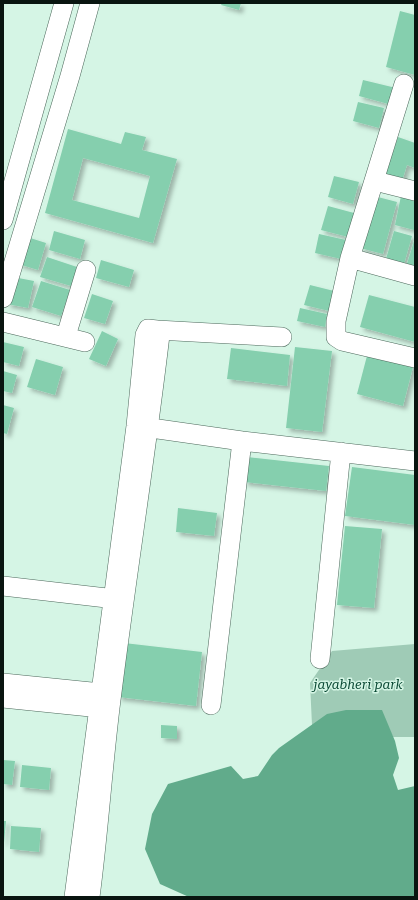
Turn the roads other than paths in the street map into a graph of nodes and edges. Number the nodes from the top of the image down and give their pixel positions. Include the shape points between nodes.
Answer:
1 (64, 3) edge
2 (90, 3) edge
3 (58, 24) junction
4 (83, 31) junction
5 (404, 84) dead end
6 (375, 181) junction
7 (415, 191) edge
8 (5, 213) edge
9 (29, 214) junction
10 (350, 258) junction
11 (86, 270) dead end
12 (415, 276) edge
13 (3, 298) edge
14 (3, 322) edge
15 (66, 336) junction
16 (282, 337) dead end
17 (85, 342) dead end
18 (415, 358) edge
19 (142, 427) junction
20 (242, 441) junction
21 (341, 452) junction
22 (415, 461) edge
23 (3, 586) edge
24 (118, 600) junction
25 (320, 660) dead end
26 (3, 684) edge
27 (3, 698) edge
28 (105, 701) junction
29 (211, 705) dead end
30 (74, 897) edge
31 (90, 897) edge

1 - 3 street
2 - 4 street
3 - 4 street
3 - 8 street
4 - 9 street
5 - 6 street
6 - 7 street
6 - 10 street
8 - 9 street
9 - 13 street
10 - 12 street
10 - 18 street via 336,321 336,337 342,341
11 - 15 street
14 - 15 street
15 - 17 street
16 - 19 street via 148,329 145,331
19 - 20 street
19 - 24 street
20 - 21 street
20 - 29 street
21 - 22 street
21 - 25 street
23 - 24 street
24 - 28 street
26 - 28 street
27 - 28 street
28 - 30 street
28 - 31 street via 99,829

